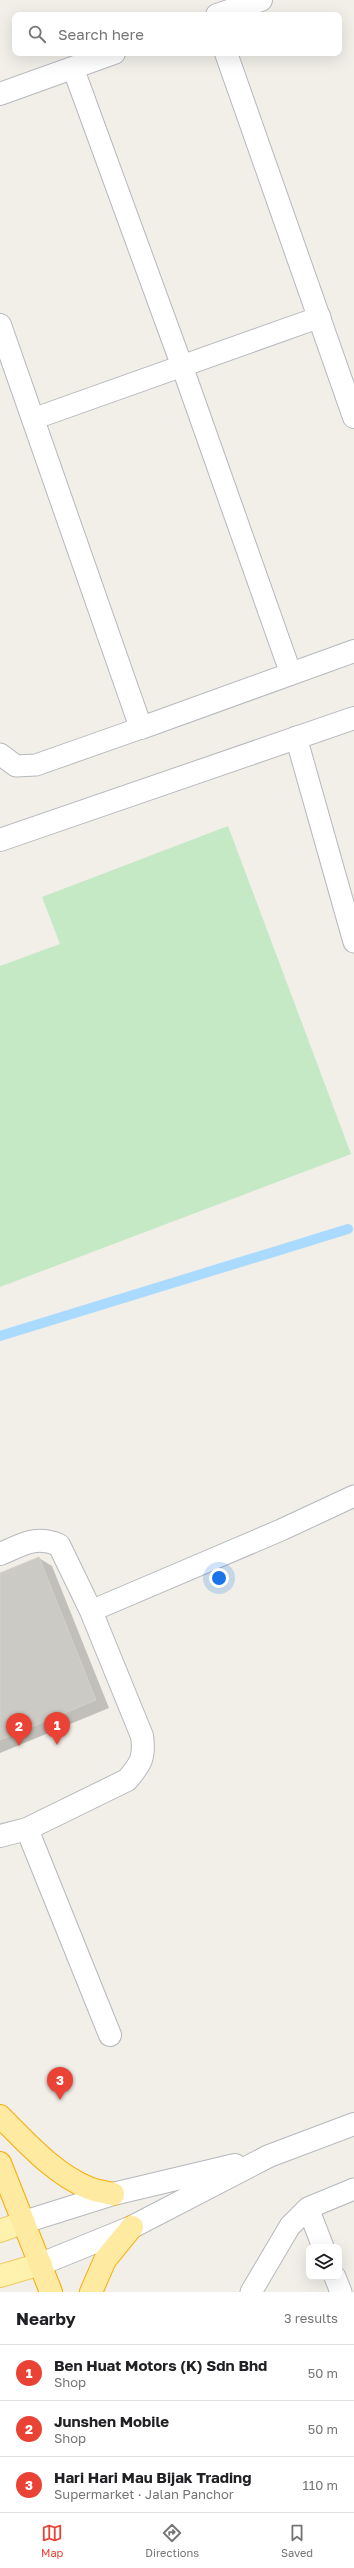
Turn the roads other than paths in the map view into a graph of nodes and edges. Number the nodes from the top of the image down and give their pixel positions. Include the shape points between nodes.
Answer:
1 (261, 0) edge
2 (226, 12) edge
3 (106, 56) edge
4 (227, 56) edge
5 (73, 68) junction
6 (0, 94) edge
7 (320, 317) junction
8 (0, 325) edge
9 (182, 366) junction
10 (354, 417) edge
11 (33, 419) junction
12 (354, 651) edge
13 (291, 674) junction
14 (354, 718) edge
15 (140, 728) junction
16 (296, 737) junction
17 (0, 754) edge
18 (0, 840) edge
19 (354, 942) edge
20 (354, 1496) edge
21 (0, 1554) edge
22 (91, 1612) junction
23 (27, 1829) junction
24 (0, 1836) edge
25 (110, 2035) dead end
26 (0, 2116) edge
27 (354, 2124) edge
28 (269, 2156) junction
29 (0, 2163) edge
30 (354, 2189) edge
31 (113, 2194) junction
32 (308, 2208) junction
33 (24, 2222) junction
34 (132, 2227) junction
35 (0, 2232) edge
36 (322, 2244) edge
37 (41, 2264) junction
38 (0, 2276) edge
39 (336, 2280) edge
40 (51, 2292) edge
41 (91, 2292) edge
42 (251, 2292) edge
43 (341, 2292) edge

1 - 2 street
3 - 5 street
4 - 7 street
5 - 6 street
5 - 9 lane
7 - 9 lane
7 - 10 street
8 - 11 street
9 - 11 lane
9 - 13 lane
11 - 15 street
12 - 13 street
13 - 15 street
14 - 16 street
15 - 17 lane via 36,765 16,766
16 - 18 street
16 - 19 lane
20 - 22 lane
21 - 22 street via 38,1540 45,1539 59,1545
22 - 23 street via 142,1736 144,1753 137,1769 127,1780
23 - 24 street
23 - 25 street
26 - 31 highway via 68,2177 88,2188
27 - 28 street
28 - 31 street
28 - 34 street
29 - 33 highway
30 - 32 lane
31 - 33 street
32 - 36 lane
32 - 42 lane via 290,2226
33 - 35 main road
33 - 37 highway
34 - 37 street
34 - 41 highway via 105,2260
37 - 38 main road
37 - 40 highway
39 - 43 lane

